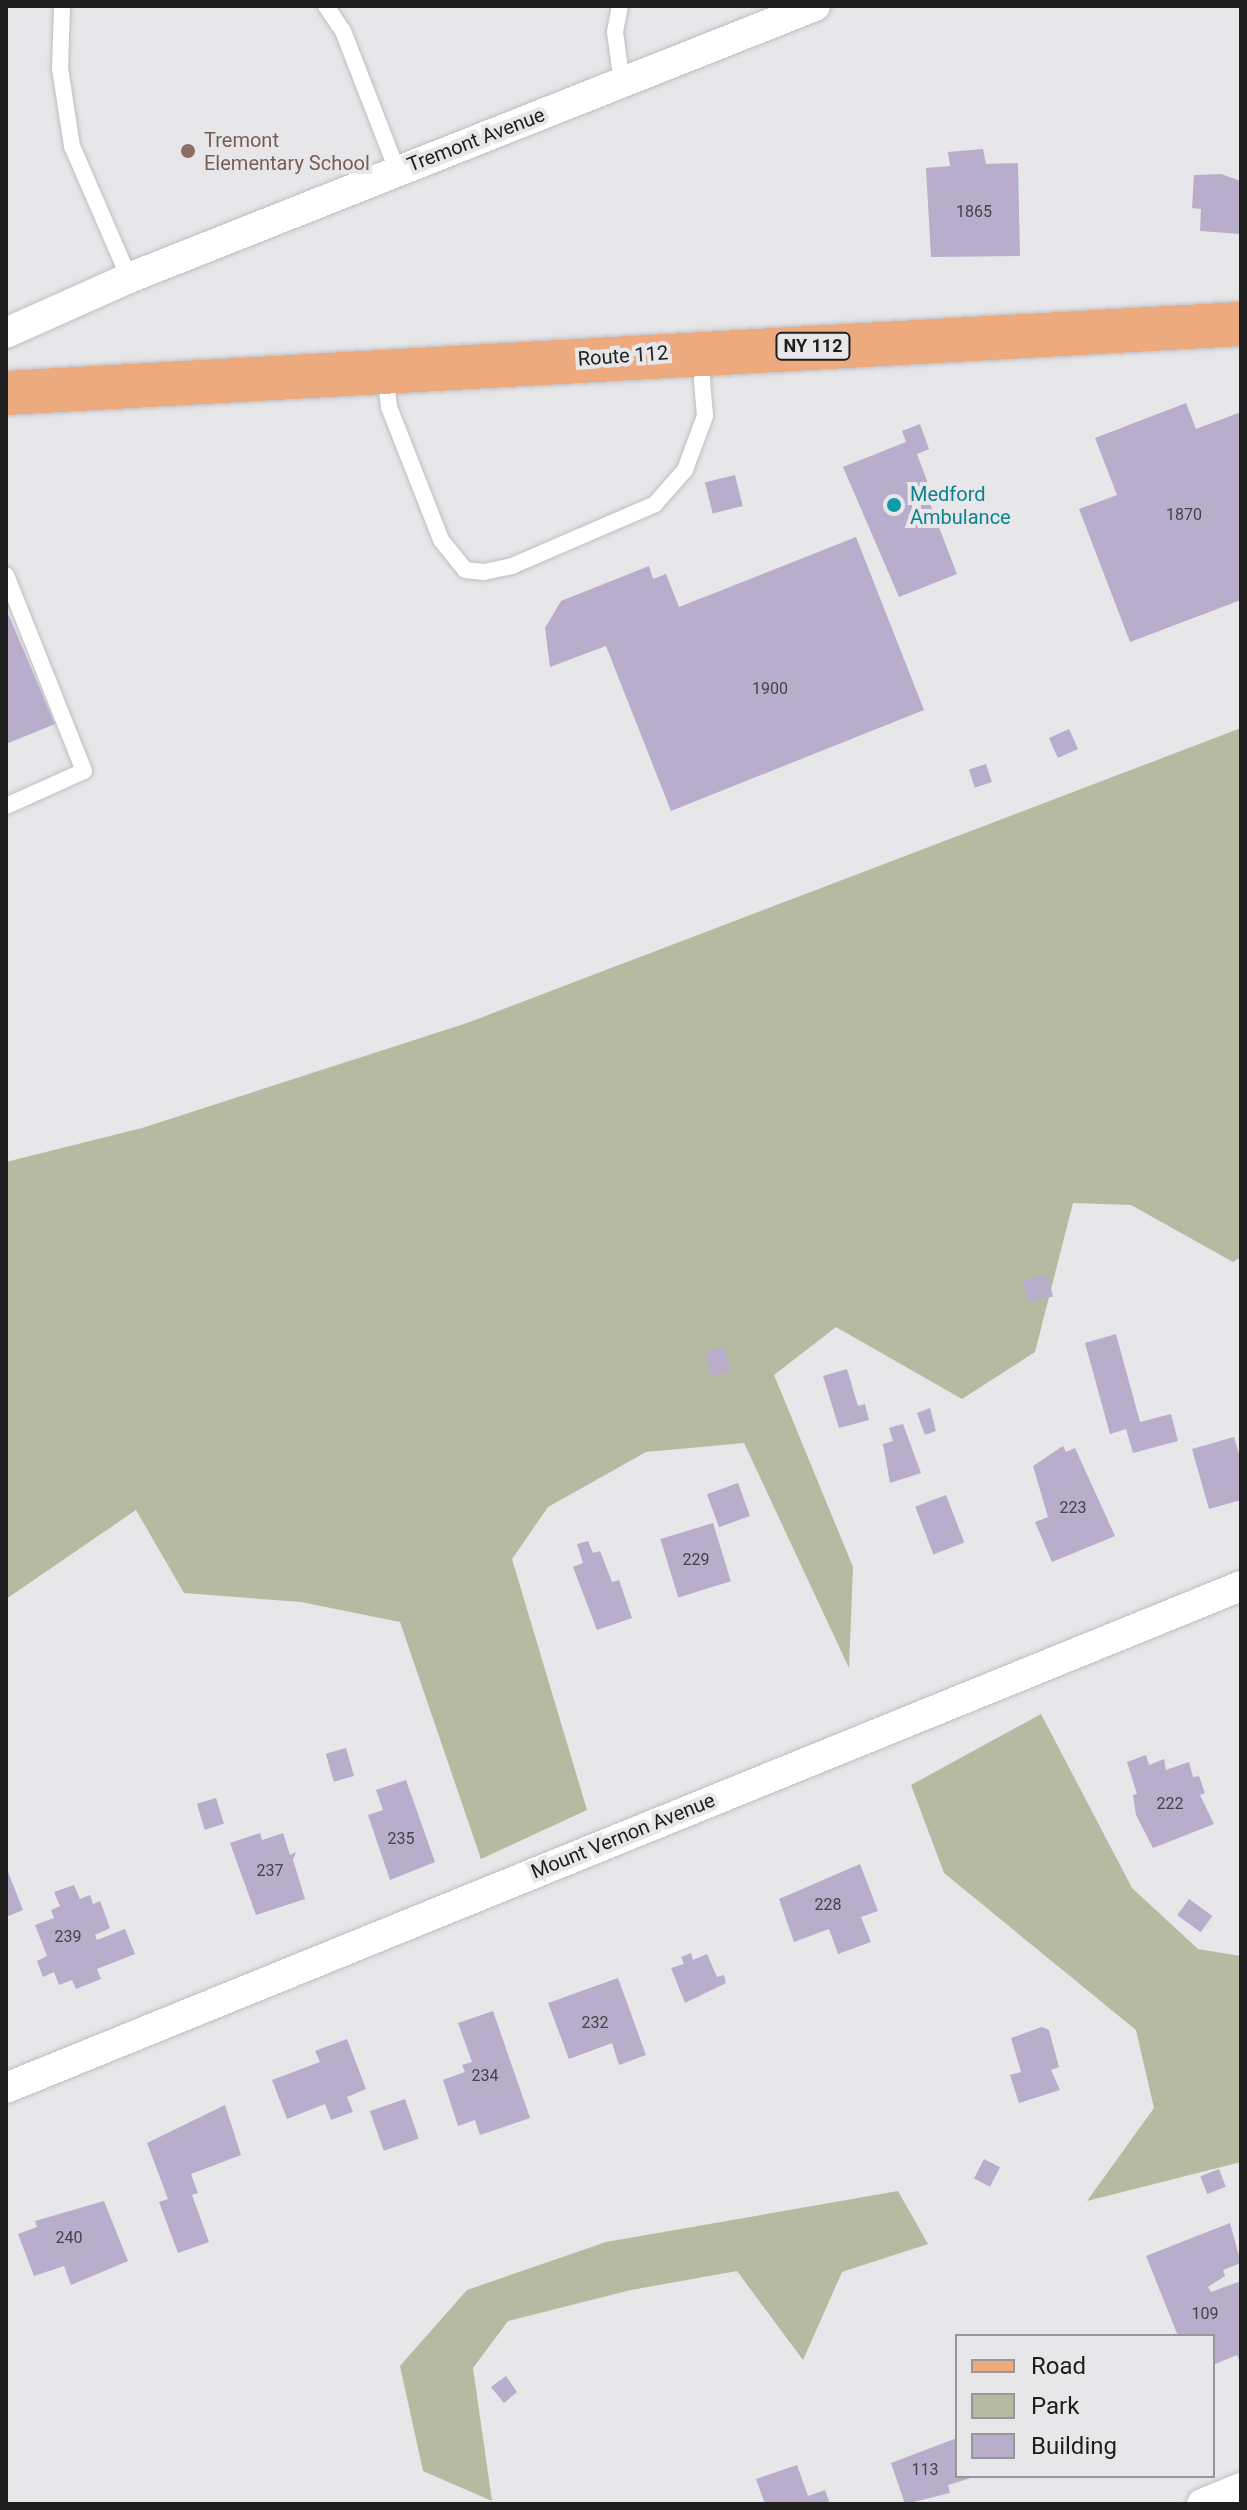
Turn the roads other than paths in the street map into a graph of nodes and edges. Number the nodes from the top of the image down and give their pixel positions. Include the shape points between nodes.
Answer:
1 (62, 6) edge
2 (326, 6) edge
3 (620, 6) edge
4 (815, 6) edge
5 (622, 83) junction
6 (397, 170) junction
7 (129, 278) junction
8 (1234, 329) edge
9 (6, 333) edge
10 (700, 351) junction
11 (385, 371) junction
12 (6, 393) edge
13 (6, 575) edge
14 (6, 806) edge
15 (1241, 1586) edge
16 (6, 2088) edge
17 (1241, 2488) edge
18 (1202, 2504) edge

1 - 7 lane via 60,68 72,146
2 - 6 lane via 343,31
3 - 5 lane via 615,32
4 - 5 street, Tremont Avenue
5 - 6 street, Tremont Avenue
6 - 7 street, Tremont Avenue
7 - 9 street, Tremont Avenue
8 - 10 main road, Route 112 / NY 112
10 - 11 main road, Route 112 / NY 112
10 - 11 lane via 705,416 685,470 655,504 512,566 484,572 465,570 441,540 389,407
11 - 12 main road, Route 112 / NY 112
13 - 14 lane via 84,771
15 - 16 street, Mount Vernon Avenue
17 - 18 street

